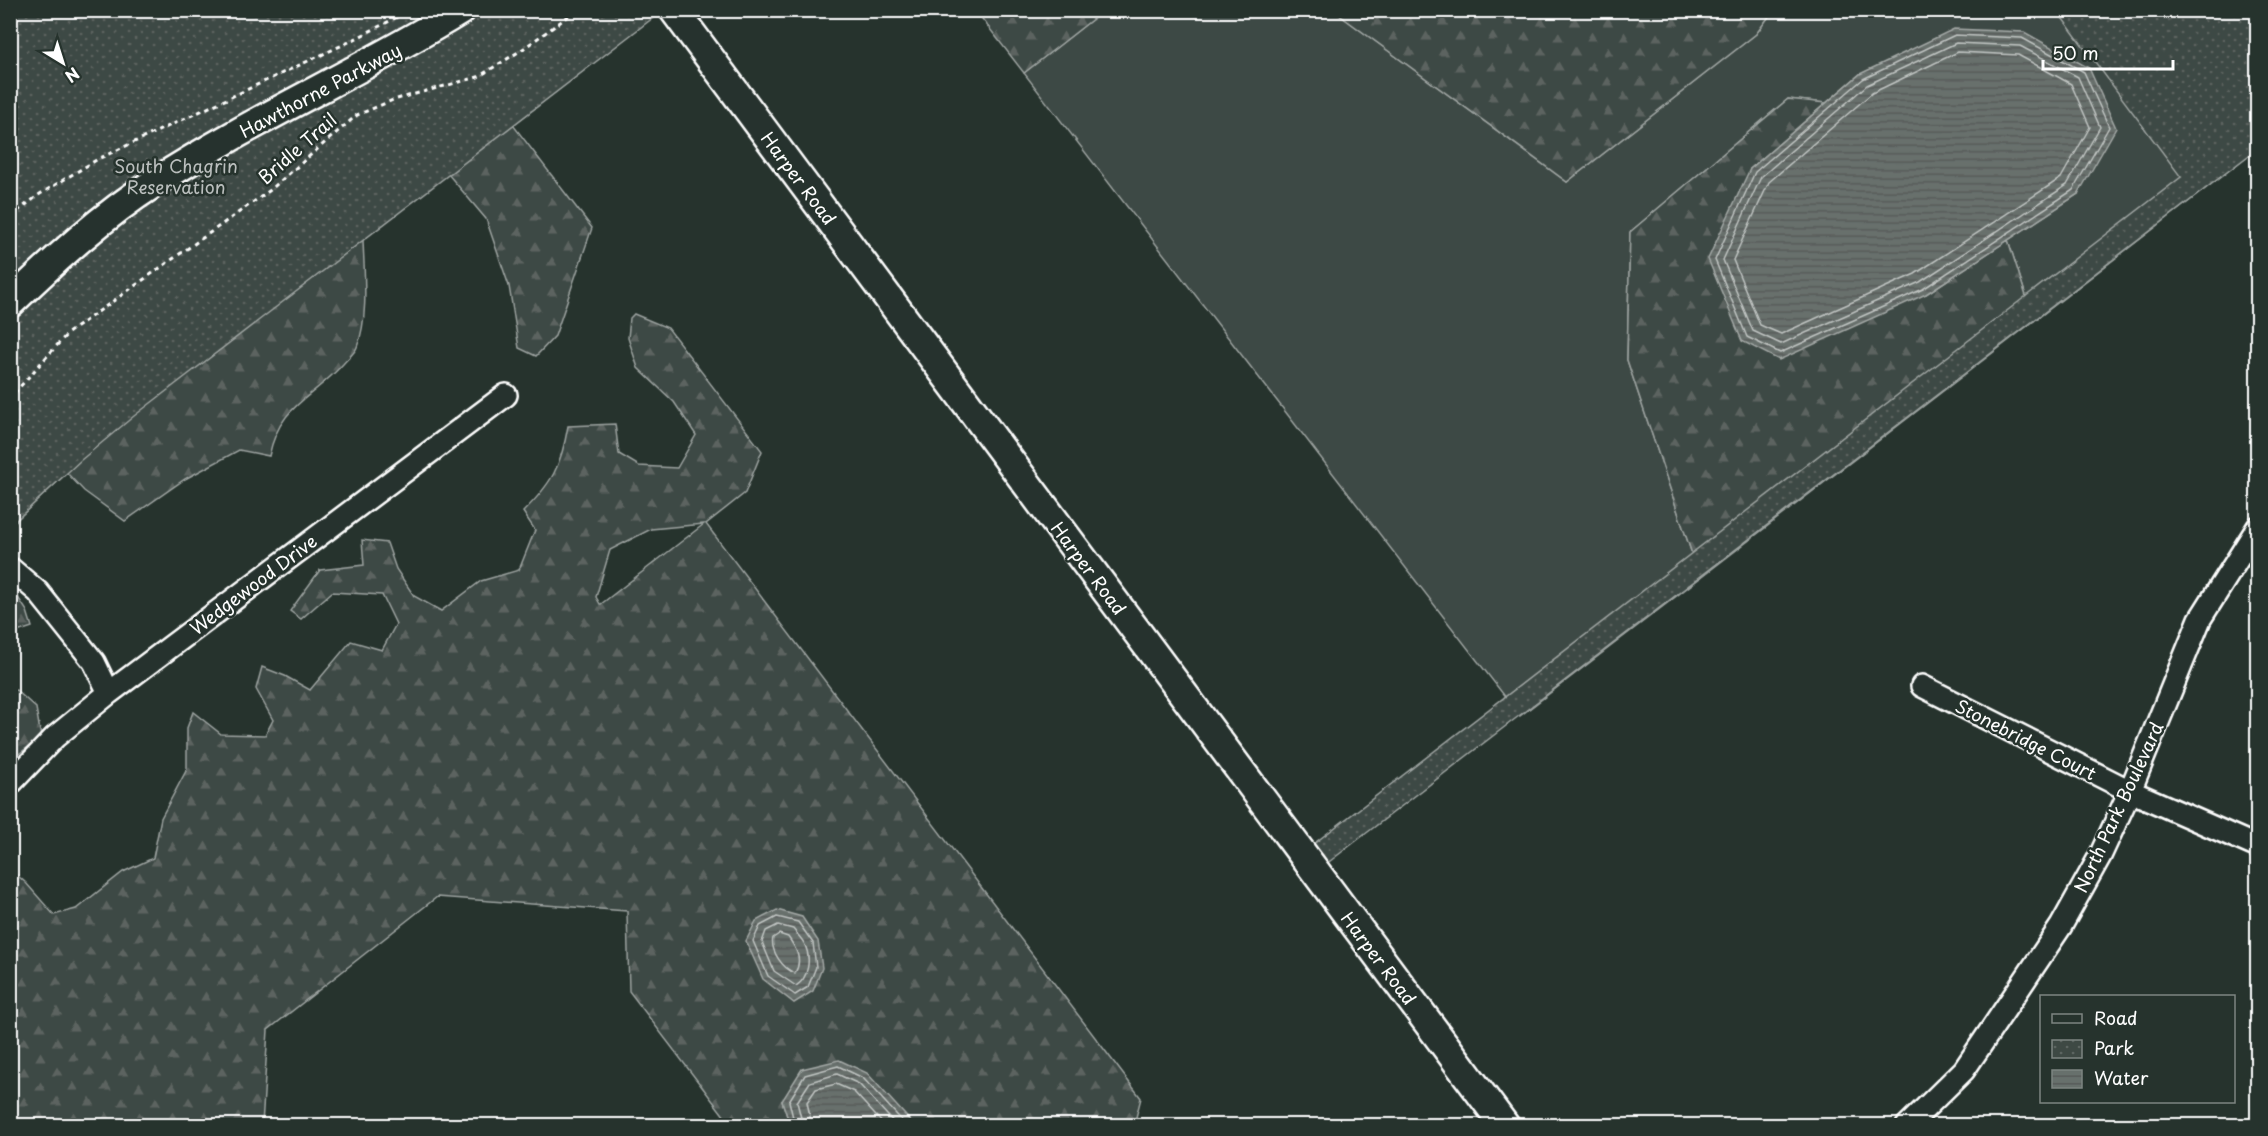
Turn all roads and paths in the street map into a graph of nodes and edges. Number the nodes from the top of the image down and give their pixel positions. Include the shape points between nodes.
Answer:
1 (411, 10) edge
2 (461, 10) edge
3 (577, 10) edge
4 (674, 10) edge
5 (10, 218) edge
6 (10, 303) edge
7 (506, 395) dead end
8 (10, 401) edge
9 (2258, 527) edge
10 (10, 568) edge
11 (1922, 686) dead end
12 (109, 693) junction
13 (10, 784) edge
14 (2130, 791) junction
15 (2258, 847) edge
16 (1505, 1125) edge
17 (1907, 1125) edge

1 - 5 path via 98,159 40,194
2 - 6 street, Hawthorne Parkway via 403,46 255,123 152,183 56,260
3 - 8 path, Bridle Trail via 478,77 393,100 357,115 269,191 68,333
4 - 16 street, Harper Road
7 - 12 street, Wedgewood Drive
9 - 14 street, North Park Boulevard via 2200,619
10 - 12 street via 38,591 94,662
11 - 14 street, Stonebridge Court
12 - 13 street, Wedgewood Drive via 55,737
14 - 15 street, Stonebridge Court
14 - 17 street, North Park Boulevard via 2061,926 1964,1070

